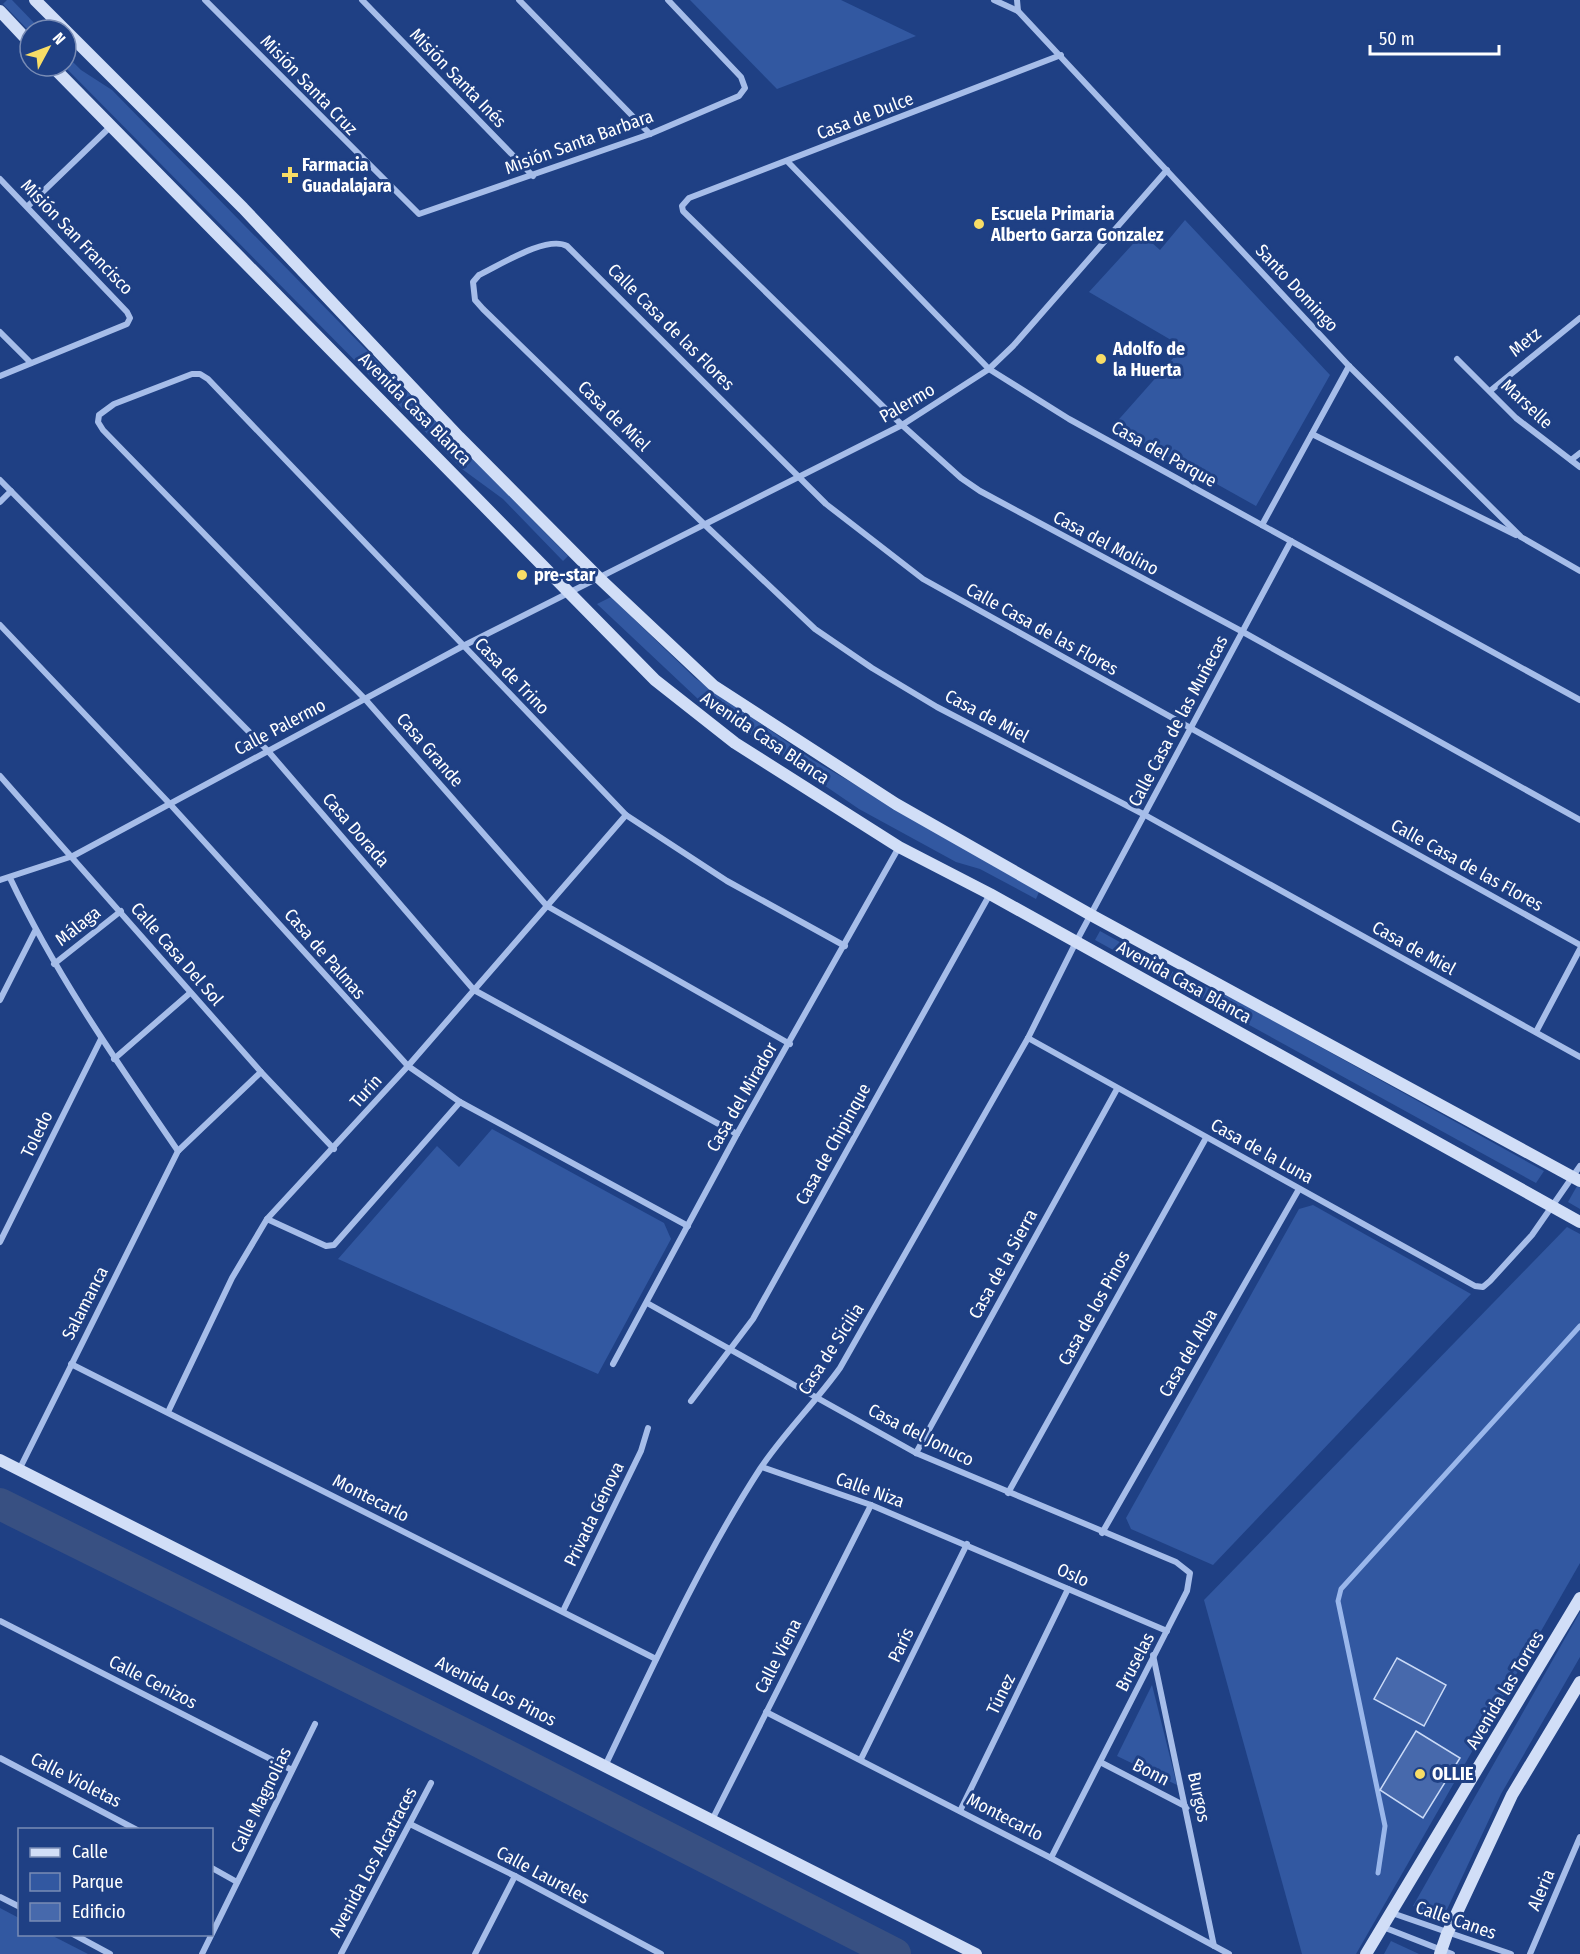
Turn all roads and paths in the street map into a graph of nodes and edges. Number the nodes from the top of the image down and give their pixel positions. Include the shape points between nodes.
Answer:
1 (35, 0) edge
2 (205, 0) edge
3 (362, 0) edge
4 (519, 0) edge
5 (668, 0) edge
6 (994, 0) edge
7 (1017, 0) edge
8 (0, 11) edge
9 (1018, 11) junction
10 (52, 18) edge
11 (18, 30) edge
12 (78, 44) edge
13 (1061, 55) junction
14 (63, 78) edge
15 (110, 127) junction
16 (650, 134) junction
17 (788, 162) junction
18 (1167, 170) junction
19 (533, 176) junction
20 (0, 178) edge
21 (28, 206) junction
22 (682, 206) joint
23 (418, 214) joint
24 (473, 282) joint
25 (1580, 318) edge
26 (0, 332) edge
27 (1457, 359) dead end
28 (31, 363) junction
29 (1349, 366) junction
30 (989, 369) junction
31 (0, 376) edge
32 (1490, 391) junction
33 (99, 415) joint
34 (902, 425) junction
35 (1312, 434) junction
36 (1580, 453) edge
37 (1571, 460) junction
38 (1580, 467) edge
39 (801, 476) junction
40 (0, 480) edge
41 (11, 491) junction
42 (0, 502) edge
43 (705, 525) junction
44 (1262, 525) junction
45 (1521, 537) junction
46 (1291, 541) junction
47 (1580, 571) edge
48 (598, 577) junction
49 (571, 591) junction
50 (0, 626) edge
51 (1243, 633) junction
52 (463, 646) junction
53 (366, 699) junction
54 (1580, 700) edge
55 (1191, 728) junction
56 (268, 751) junction
57 (0, 776) edge
58 (169, 803) junction
59 (626, 815) junction
60 (1145, 815) junction
61 (1580, 820) edge
62 (899, 847) junction
63 (73, 856) junction
64 (10, 878) junction
65 (0, 880) edge
66 (990, 894) junction
67 (547, 906) junction
68 (121, 911) junction
69 (1091, 915) junction
70 (35, 931) junction
71 (1076, 942) junction
72 (845, 946) junction
73 (1580, 947) edge
74 (54, 964) junction
75 (474, 990) junction
76 (190, 993) junction
77 (0, 1000) edge
78 (1536, 1032) junction
79 (1028, 1038) junction
80 (101, 1039) junction
81 (790, 1044) junction
82 (1580, 1057) edge
83 (114, 1059) junction
84 (408, 1066) junction
85 (261, 1072) junction
86 (1117, 1089) junction
87 (460, 1102) junction
88 (737, 1134) junction
89 (1206, 1138) junction
90 (334, 1149) junction
91 (178, 1151) junction
92 (1578, 1175) edge
93 (1299, 1189) junction
94 (1553, 1207) junction
95 (267, 1219) junction
96 (1580, 1222) edge
97 (688, 1226) junction
98 (0, 1242) edge
99 (647, 1303) junction
100 (729, 1348) junction
101 (71, 1364) junction
102 (613, 1364) dead end
103 (819, 1398) junction
104 (691, 1401) dead end
105 (168, 1412) junction
106 (648, 1428) dead end
107 (916, 1453) junction
108 (0, 1460) edge
109 (762, 1467) junction
110 (19, 1470) junction
111 (1008, 1493) junction
112 (871, 1504) junction
113 (1102, 1533) junction
114 (967, 1544) junction
115 (1190, 1573) joint
116 (1068, 1589) junction
117 (1580, 1598) edge
118 (563, 1611) junction
119 (0, 1621) edge
120 (1167, 1631) junction
121 (1153, 1654) junction
122 (656, 1659) junction
123 (1580, 1682) edge
124 (766, 1712) junction
125 (315, 1724) dead end
126 (0, 1758) edge
127 (861, 1759) junction
128 (1101, 1763) junction
129 (605, 1766) junction
130 (292, 1770) junction
131 (431, 1783) dead end
132 (1187, 1807) junction
133 (960, 1811) junction
134 (711, 1820) junction
135 (410, 1824) junction
136 (133, 1828) edge
137 (1579, 1841) edge
138 (1051, 1858) junction
139 (213, 1869) edge
140 (515, 1876) junction
141 (237, 1881) junction
142 (0, 1897) edge
143 (18, 1906) edge
144 (1392, 1913) junction
145 (1383, 1927) junction
146 (213, 1931) edge
147 (1447, 1934) junction
148 (75, 1936) edge
149 (211, 1936) edge
150 (1214, 1946) junction
151 (1444, 1953) edge
152 (110, 1954) edge
153 (202, 1954) edge
154 (341, 1954) edge
155 (475, 1954) edge
156 (661, 1954) edge
157 (976, 1954) edge
158 (1229, 1954) edge
159 (1366, 1954) edge
160 (1511, 1954) edge
161 (1530, 1954) edge

1 - 10 street, Avenida Casa Blanca
2 - 23 street, Misión Santa Cruz
3 - 19 street, Misión Santa Inés
4 - 16 street
5 - 16 street, Misión Santa Barbara via 741,77 745,88 738,96
6 - 9 street
7 - 9 street
8 - 11 street
9 - 13 street, Santo Domingo
12 - 48 street, Avenida Casa Blanca via 243,208 459,437
13 - 17 street, Casa de Dulce
13 - 18 street, Santo Domingo
14 - 15 street, Avenida Casa Blanca
15 - 21 street
15 - 49 street, Avenida Casa Blanca
16 - 19 street, Misión Santa Barbara
17 - 22 street, Casa de Dulce via 689,198
17 - 30 street, Casa del Parque
18 - 29 street, Santo Domingo
18 - 30 street, Palermo
19 - 23 street, Misión Santa Barbara
20 - 21 street, Misión San Francisco
21 - 28 street, Misión San Francisco via 130,318 127,324
22 - 34 street, Casa del Molino via 686,215
24 - 39 street, Calle Casa de las Flores via 546,244 561,243
24 - 43 street, Casa de Miel via 475,300 483,309
25 - 32 street, Metz
26 - 28 street
27 - 32 street, Marselle
28 - 31 street
29 - 35 street
29 - 45 street, Santo Domingo
30 - 34 street, Palermo
30 - 44 street, Casa del Parque via 1069,419
32 - 37 street, Marselle via 1516,418
33 - 52 street, Casa de Trino via 114,404 200,374
33 - 53 street, Casa Grande via 103,430
34 - 39 street, Palermo
34 - 51 street, Casa del Molino via 961,478 995,500
35 - 44 street
35 - 45 street
36 - 37 street
37 - 38 street, Marselle
39 - 43 street, Palermo
39 - 55 street, Calle Casa de las Flores via 826,504 923,579
40 - 41 street, Casa Dorada
41 - 42 street
41 - 56 street, Casa Dorada
43 - 48 street, Palermo
43 - 60 street, Casa de Miel via 815,628 872,668 937,707
44 - 46 street, Casa del Parque
45 - 47 street, Santo Domingo
46 - 51 street, Calle Casa de las Muñecas
46 - 54 street, Casa del Parque
48 - 49 street, Palermo
48 - 69 street, Avenida Casa Blanca via 714,686 896,804
49 - 52 street, Calle Palermo
49 - 62 street, Avenida Casa Blanca via 656,680 705,722
50 - 58 street, Casa de Palmas
51 - 55 street, Calle Casa de las Muñecas
51 - 61 street, Casa del Molino
52 - 53 street, Calle Palermo
52 - 59 street, Casa de Trino
53 - 56 street, Calle Palermo
53 - 67 street, Casa Grande
55 - 60 street, Calle Casa de las Muñecas
55 - 73 street, Calle Casa de las Flores
56 - 58 street, Calle Palermo
56 - 75 street, Casa Dorada
57 - 63 street, Calle Casa Del Sol
58 - 63 street, Calle Palermo
58 - 84 street, Casa de Palmas
59 - 67 street, Turín
59 - 72 street, Casa de Trino via 727,881
60 - 69 street, Calle Casa de las Muñecas
60 - 78 street, Casa de Miel
62 - 66 street, Avenida Casa Blanca
62 - 72 street, Casa del Mirador
63 - 64 street, Calle Palermo
63 - 68 street, Calle Casa Del Sol
64 - 65 street, Calle Palermo
64 - 70 street
66 - 71 street, Avenida Casa Blanca
66 - 100 street, Casa de Chipinque via 753,1318
67 - 75 street, Turín
67 - 81 street, Casa Grande
68 - 74 street, Málaga
68 - 76 street, Calle Casa Del Sol
69 - 71 street, Calle Casa de las Muñecas
69 - 92 street, Avenida Casa Blanca
70 - 74 street
70 - 77 street, Málaga
71 - 79 street, Casa de Sicilia
71 - 94 street, Avenida Casa Blanca
72 - 81 street, Casa del Mirador
73 - 78 street
74 - 80 street
75 - 84 street, Turín
75 - 88 street, Casa Dorada
76 - 83 street
76 - 85 street, Calle Casa Del Sol
78 - 82 street, Casa de Miel
79 - 86 street, Casa de la Luna
79 - 103 street, Casa de Sicilia via 864,1329
80 - 83 street
80 - 98 street, Toledo
81 - 88 street, Casa del Mirador
83 - 91 street
84 - 87 street, Casa de Palmas
84 - 90 street, Turín
85 - 90 street, Calle Casa Del Sol
85 - 91 street, Salamanca
86 - 89 street, Casa de la Luna
86 - 107 street, Casa de la Sierra
87 - 95 street via 334,1245 326,1246
87 - 97 street, Casa de Palmas
88 - 97 street, Casa del Mirador
89 - 93 street, Casa de la Luna
89 - 111 street, Casa de los Pinos
90 - 95 street, Turín
91 - 101 street, Salamanca
92 - 94 street
93 - 94 street, Casa de la Luna via 1463,1281 1482,1287 1519,1250
93 - 113 street, Casa del Alba
94 - 96 street, Avenida Casa Blanca
95 - 105 street, Turín via 232,1278
97 - 99 street, Casa del Mirador
99 - 100 street, Casa del Jonuco
99 - 102 street, Casa del Mirador
100 - 103 street, Casa del Jonuco
100 - 104 street, Casa de Chipinque
101 - 105 street, Montecarlo
101 - 110 street, Salamanca
103 - 107 street, Casa del Jonuco
103 - 109 street, Casa de Sicilia
105 - 118 street, Montecarlo
106 - 118 street, Privada Génova via 641,1451
107 - 111 street, Casa del Jonuco
108 - 110 street, Avenida Los Pinos
109 - 112 street, Calle Niza
109 - 122 street, Casa de Sicilia
110 - 129 street, Avenida Los Pinos
111 - 113 street, Casa del Jonuco
112 - 114 street, Calle Niza
112 - 124 street, Calle Viena
113 - 115 street, Casa del Jonuco via 1176,1562
114 - 116 street, Oslo
114 - 127 street, París
115 - 120 street, Bruselas via 1187,1591
116 - 120 street, Oslo
116 - 133 street, Túnez
117 - 144 street, Avenida las Torres
118 - 122 street, Montecarlo
119 - 130 street, Calle Cenizos
120 - 121 street, Bruselas
121 - 128 street, Bruselas
121 - 132 street, Burgos
122 - 129 street, Casa de Sicilia
123 - 147 street via 1512,1795
124 - 127 street, Montecarlo
124 - 134 street, Calle Viena
125 - 130 street, Calle Magnolias
126 - 136 street, Calle Violetas
127 - 133 street, Montecarlo
128 - 132 street, Bonn
128 - 138 street, Bruselas
129 - 134 street, Avenida Los Pinos
130 - 141 street, Calle Magnolias
131 - 135 street, Avenida Los Alcatraces
132 - 150 street, Burgos
133 - 138 street, Montecarlo
134 - 157 street, Avenida Los Pinos
135 - 140 street, Calle Laureles
135 - 154 street, Avenida Los Alcatraces
137 - 161 street, Aleria
138 - 150 street, Montecarlo
139 - 141 street
140 - 155 street
140 - 156 street, Calle Laureles
141 - 146 street, Calle Magnolias
142 - 143 street
144 - 145 street, Avenida las Torres
144 - 147 street, Calle Canes
145 - 151 street, Calle Canes
145 - 159 street, Avenida las Torres
147 - 151 street
147 - 160 street, Calle Canes
148 - 152 street
149 - 153 street, Calle Magnolias
150 - 158 street, Montecarlo

